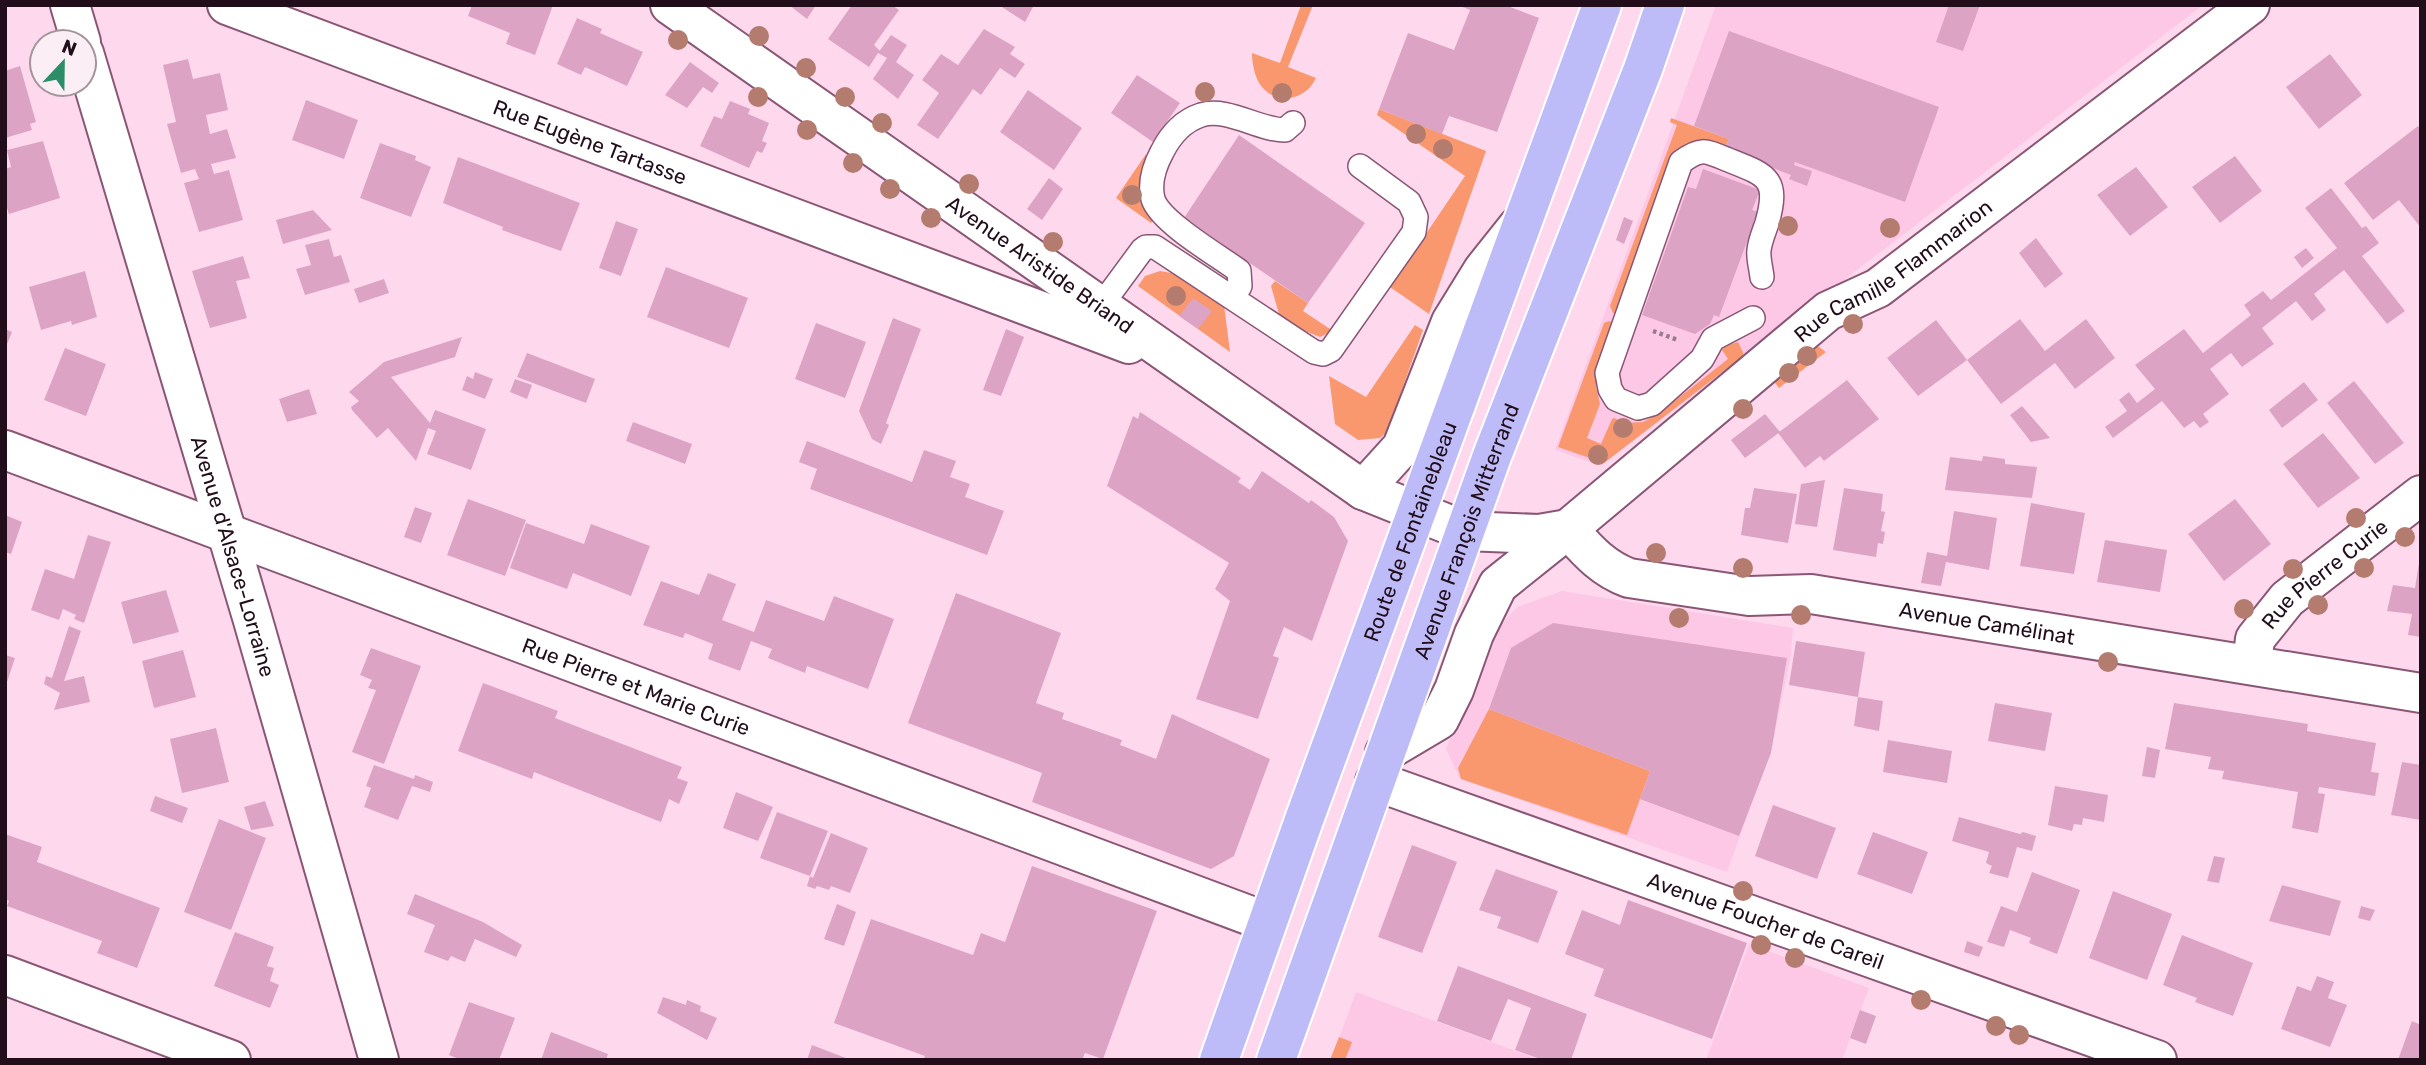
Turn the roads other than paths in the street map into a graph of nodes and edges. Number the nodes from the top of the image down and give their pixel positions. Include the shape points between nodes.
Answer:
1 (70, 5) edge
2 (227, 5) edge
3 (670, 5) edge
4 (1602, 5) edge
5 (1665, 5) edge
6 (2250, 5) edge
7 (77, 28) edge
8 (97, 98) edge
9 (1293, 123) dead end
10 (1360, 166) dead end
11 (1522, 220) junction
12 (994, 232) junction
13 (1762, 277) dead end
14 (955, 279) junction
15 (1233, 298) junction
16 (1100, 307) junction
17 (1753, 318) dead end
18 (1185, 363) junction
19 (1402, 447) junction
20 (5, 450) edge
21 (1363, 489) junction
22 (2421, 495) edge
23 (1416, 511) junction
24 (1465, 531) junction
25 (225, 532) junction
26 (1553, 532) junction
27 (1498, 585) junction
28 (2252, 666) junction
29 (2421, 694) edge
30 (1380, 767) junction
31 (1267, 922) junction
32 (5, 975) edge
33 (231, 1060) edge
34 (379, 1060) edge
35 (1219, 1060) edge
36 (1276, 1060) edge
37 (2157, 1060) edge

1 - 7 street
2 - 14 street, Rue Eugène Tartasse
3 - 12 street, Avenue Aristide Briand
4 - 11 main road, Route de Fontainebleau
5 - 24 main road, Avenue François Mitterrand
6 - 26 street, Rue Camille Flammarion via 1878,288 1828,311
8 - 25 street, Avenue d'Alsace-Lorraine
9 - 15 lane via 1285,130 1272,130 1220,115 1202,115 1176,131 1155,166 1153,199 1163,216 1240,271 1240,286
10 - 15 lane via 1409,202 1416,217 1414,232 1331,351 1314,352
11 - 19 street via 1451,322
11 - 23 main road, Route de Fontainebleau
12 - 14 street
12 - 16 street, Avenue Aristide Briand
13 - 17 lane via 1759,251 1773,189 1749,167 1695,151 1681,162 1607,373 1609,389 1628,405 1652,404 1702,359 1713,340
14 - 18 street, Rue Eugène Tartasse
15 - 16 lane via 1155,247 1146,247
16 - 18 street, Avenue Aristide Briand
18 - 21 street, Avenue Aristide Briand
19 - 21 street
19 - 23 street
20 - 25 street, Rue Pierre et Marie Curie
21 - 23 street, Avenue Aristide Briand
22 - 28 street, Rue Pierre Curie via 2287,599 2255,639
23 - 24 street, Avenue Aristide Briand
23 - 31 main road, Route de Fontainebleau
24 - 26 street, Avenue Aristide Briand
24 - 27 street
24 - 30 main road, Avenue François Mitterrand
25 - 31 street, Rue Pierre et Marie Curie
25 - 34 street, Avenue d'Alsace-Lorraine
26 - 27 street, Rue Camille Flammarion
26 - 28 street, Avenue Camélinat via 1629,578 1749,596 1811,594
27 - 30 street via 1438,720
28 - 29 street, Avenue Camélinat
30 - 36 main road, Avenue François Mitterrand
30 - 37 street, Avenue Foucher de Careil
31 - 35 main road, Route de Fontainebleau
32 - 33 street

